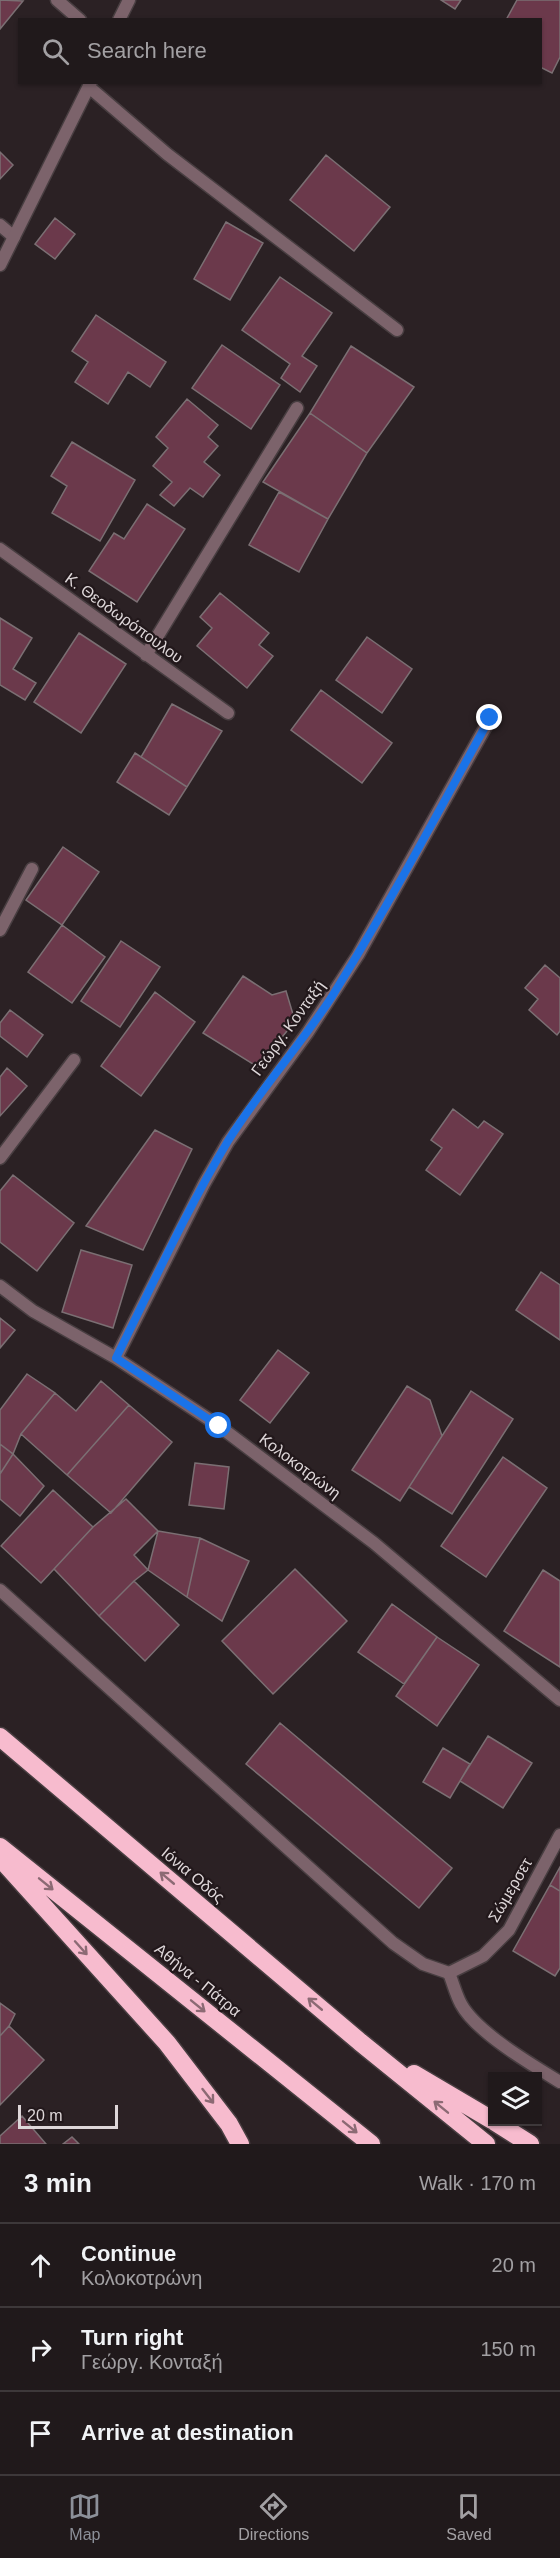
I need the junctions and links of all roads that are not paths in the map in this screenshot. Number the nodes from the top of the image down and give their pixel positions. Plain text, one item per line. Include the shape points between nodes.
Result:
1 (57, 0) edge
2 (129, 0) edge
3 (78, 18) edge
4 (119, 18) edge
5 (90, 85) edge
6 (0, 225) edge
7 (14, 237) junction
8 (0, 265) edge
9 (397, 330) dead end
10 (297, 408) dead end
11 (0, 549) edge
12 (147, 655) junction
13 (228, 713) dead end
14 (490, 718) dead end
15 (32, 869) dead end
16 (0, 930) edge
17 (74, 1060) dead end
18 (0, 1158) edge
19 (0, 1287) edge
20 (116, 1358) junction
21 (0, 1590) edge
22 (560, 1700) edge
23 (0, 1737) edge
24 (560, 1835) edge
25 (0, 1847) edge
26 (0, 1858) edge
27 (449, 1973) junction
28 (360, 2042) junction
29 (560, 2082) edge
30 (488, 2117) edge
31 (502, 2126) edge
32 (240, 2144) edge
33 (371, 2144) edge
34 (486, 2144) edge
35 (530, 2144) edge

1 - 3 street
2 - 4 street
5 - 7 street
5 - 9 street via 167,154
6 - 7 street
7 - 8 street
10 - 12 street
11 - 12 street, Κ. Θεοδωρόπουλου
12 - 13 street, Κ. Θεοδωρόπουλου
14 - 20 street, Γεώργ. Κονταξή via 358,955 228,1142
15 - 16 street
17 - 18 street
19 - 20 street, Κολοκοτρώνη via 33,1311
20 - 22 street, Κολοκοτρώνη via 219,1426 374,1543
21 - 27 street via 393,1943 423,1964
28 -> 23 highway, Ιόνια Οδός
24 - 27 street, Σώμερσετ via 509,1930 483,1956
25 -> 33 highway, Αθήνα - Πάτρα
26 -> 32 highway via 167,2043
27 - 29 street via 461,2005 481,2026 508,2049
28 - 30 highway
34 -> 28 highway
31 - 35 highway

